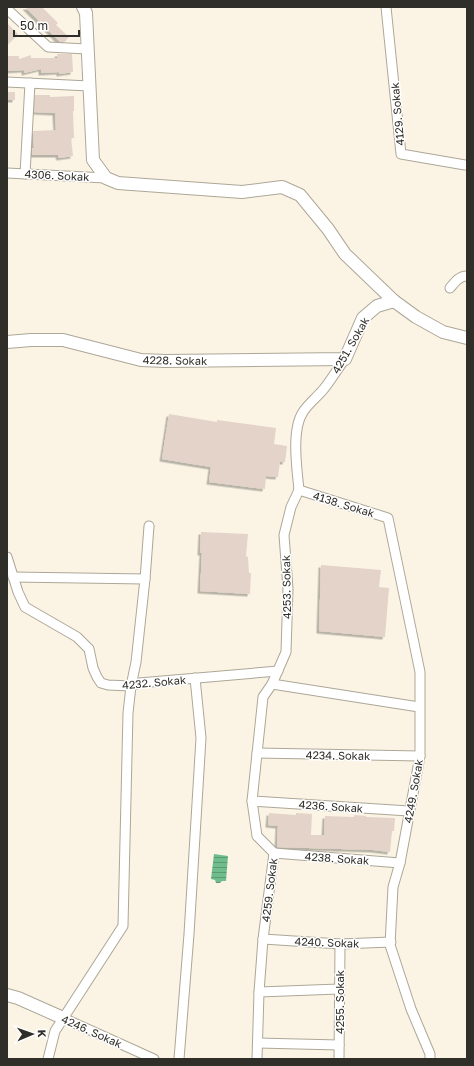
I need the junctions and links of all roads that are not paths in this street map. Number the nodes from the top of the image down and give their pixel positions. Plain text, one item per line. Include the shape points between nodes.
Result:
1 (83, 7) edge
2 (386, 7) edge
3 (7, 9) edge
4 (87, 49) junction
5 (7, 82) edge
6 (30, 83) junction
7 (89, 86) junction
8 (467, 165) edge
9 (7, 173) edge
10 (25, 174) junction
11 (106, 178) junction
12 (467, 276) edge
13 (450, 288) dead end
14 (394, 301) junction
15 (467, 338) edge
16 (7, 342) edge
17 (345, 359) junction
18 (299, 490) junction
19 (388, 518) joint
20 (149, 526) dead end
21 (7, 557) edge
22 (14, 577) junction
23 (145, 579) junction
24 (278, 671) junction
25 (195, 678) junction
26 (272, 684) junction
27 (131, 686) junction
28 (419, 707) junction
29 (257, 753) junction
30 (420, 756) junction
31 (252, 800) junction
32 (409, 811) junction
33 (274, 853) junction
34 (400, 862) junction
35 (263, 939) junction
36 (391, 942) junction
37 (340, 944) junction
38 (339, 989) junction
39 (259, 992) junction
40 (7, 995) edge
41 (63, 1018) junction
42 (258, 1043) junction
43 (339, 1045) junction
44 (48, 1059) edge
45 (154, 1059) edge
46 (179, 1059) edge
47 (258, 1059) edge
48 (339, 1059) edge
49 (430, 1059) edge

1 - 4 street via 86,13
2 - 8 street, 4129. Sokak via 400,154
3 - 4 street via 48,47
4 - 7 street
5 - 6 street
6 - 7 street
6 - 10 street
7 - 11 street via 92,160
9 - 10 street, 4306. Sokak
10 - 11 street, 4306. Sokak
11 - 14 street via 118,183 242,192 282,187 300,195 345,254
12 - 13 street via 456,280
14 - 15 street via 442,332
14 - 17 street, 4251. Sokak via 377,306 363,318
16 - 17 street, 4228. Sokak via 63,340 141,360
17 - 18 street, 4251. Sokak via 323,390 303,412 298,423 296,442
18 - 19 street, 4138. Sokak
18 - 24 street, 4253. Sokak via 291,507 284,535 288,589 286,652
19 - 28 street, 4249. Sokak via 420,672
20 - 23 street
21 - 22 street, 4232. Sokak
22 - 23 street
22 - 27 street, 4232. Sokak via 25,607 77,637 89,649 93,668 101,683
23 - 27 street
24 - 25 street, 4232. Sokak
24 - 26 street, 4253. Sokak
25 - 27 street, 4232. Sokak
25 - 46 street via 202,738
26 - 28 street
26 - 29 street, 4259. Sokak via 262,697
27 - 41 street via 128,713 123,926
28 - 30 street, 4249. Sokak
29 - 30 street, 4234. Sokak
29 - 31 street, 4259. Sokak
30 - 32 street, 4249. Sokak
31 - 32 street, 4236. Sokak
31 - 33 street, 4259. Sokak via 257,836
32 - 34 street, 4249. Sokak
33 - 34 street, 4238. Sokak
33 - 35 street, 4259. Sokak
34 - 36 street, 4249. Sokak via 393,887
35 - 37 street, 4240. Sokak
35 - 39 street, 4259. Sokak
36 - 37 street, 4240. Sokak
36 - 49 street, 4249. Sokak via 411,1009
37 - 38 street, 4255. Sokak
38 - 39 street
38 - 43 street, 4255. Sokak
39 - 42 street, 4259. Sokak
40 - 41 street, 4246. Sokak
41 - 44 street via 55,1031
41 - 45 street, 4246. Sokak
42 - 43 street
42 - 47 street, 4259. Sokak
43 - 48 street, 4255. Sokak

